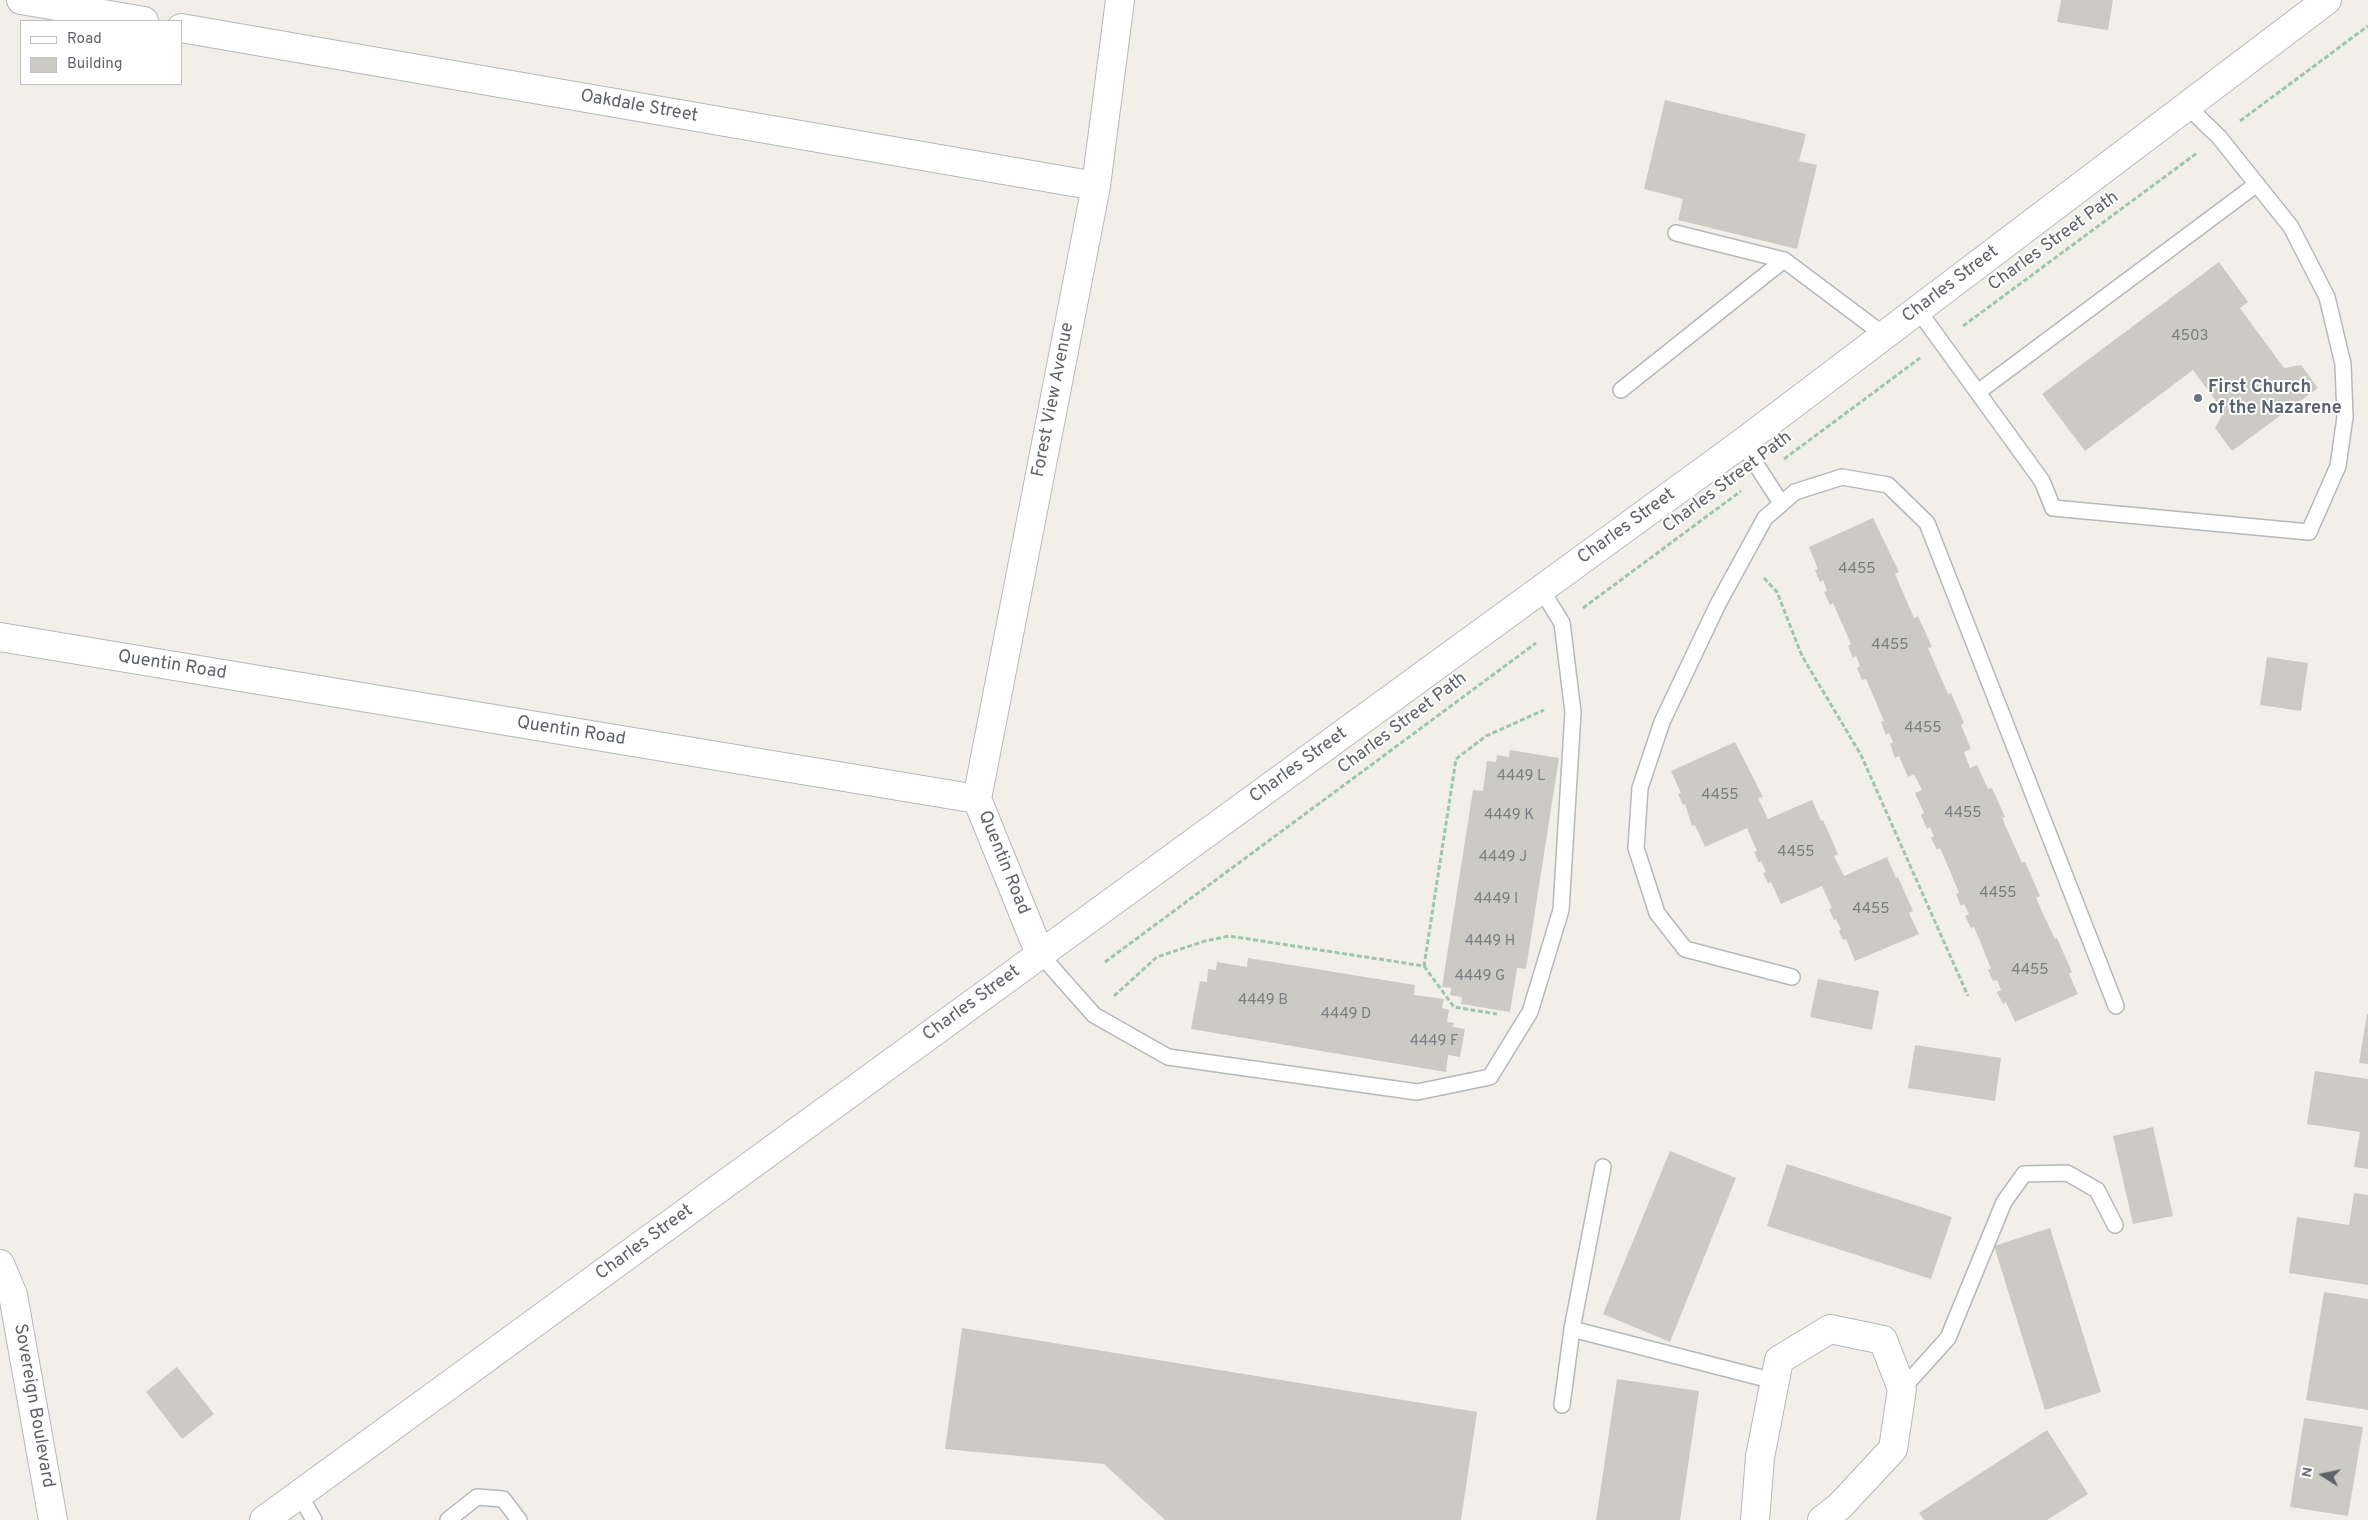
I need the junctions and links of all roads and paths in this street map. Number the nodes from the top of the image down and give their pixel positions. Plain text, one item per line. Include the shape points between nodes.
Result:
1 (21, 0) edge
2 (1120, 0) edge
3 (2327, 0) edge
4 (138, 20) edge
5 (2368, 26) edge
6 (182, 28) edge
7 (2188, 107) junction
8 (2219, 137) junction
9 (2257, 184) junction
10 (1096, 186) junction
11 (1676, 232) dead end
12 (1784, 260) junction
13 (1918, 310) junction
14 (1884, 335) junction
15 (1943, 341) junction
16 (1621, 390) dead end
17 (1978, 392) junction
18 (1742, 443) junction
19 (1763, 474) junction
20 (1781, 503) junction
21 (1742, 560) junction
22 (1541, 589) junction
23 (1562, 623) junction
24 (0, 637) edge
25 (1572, 698) junction
26 (977, 799) junction
27 (1040, 954) junction
28 (1104, 962) dead end
29 (1424, 966) junction
30 (1792, 977) dead end
31 (1968, 996) dead end
32 (2116, 1006) dead end
33 (1094, 1015) junction
34 (1526, 1019) junction
35 (1603, 1167) dead end
36 (2115, 1225) dead end
37 (0, 1264) edge
38 (7, 1294) edge
39 (1572, 1329) junction
40 (1774, 1381) junction
41 (1902, 1389) junction
42 (1562, 1405) dead end
43 (299, 1494) junction
44 (53, 1520) edge
45 (264, 1520) edge
46 (314, 1520) edge
47 (448, 1520) edge
48 (519, 1520) edge
49 (1755, 1520) edge
50 (1822, 1520) edge

1 - 4 street
2 - 10 street, Forest View Avenue
3 - 7 street, Charles Street
5 - 8 path, Charles Street Path
6 - 10 street, Oakdale Street
7 - 8 lane
7 - 13 street, Charles Street
8 - 9 lane
8 - 15 path, Charles Street Path
9 - 17 lane
9 - 17 lane via 2291,227 2320,282 2327,297 2344,364 2345,417 2338,466 2309,532 2052,508 2042,481
10 - 26 street, Forest View Avenue
11 - 12 lane
12 - 14 lane
12 - 16 lane
13 - 14 street, Charles Street
13 - 15 lane
14 - 18 street, Charles Street
15 - 17 lane
15 - 19 path, Charles Street Path
18 - 19 lane
18 - 22 street, Charles Street
19 - 20 lane
19 - 23 path, Charles Street Path
20 - 21 lane via 1765,518
20 - 32 lane via 1795,492 1842,477 1888,485 1928,523
21 - 30 lane via 1662,722 1640,788 1636,848 1657,913 1685,949
21 - 31 path via 1777,592 1802,656 1861,755
22 - 23 lane
22 - 27 street, Charles Street
23 - 25 lane
23 - 28 path, Charles Street Path
24 - 26 street, Quentin Road
25 - 29 path via 1486,736 1456,759
25 - 34 lane via 1574,712 1561,910
26 - 27 street, Quentin Road
27 - 33 lane
27 - 43 street, Charles Street
29 - 33 path via 1229,936 1205,940 1157,957
29 - 34 path via 1454,1007
33 - 34 lane via 1168,1057 1416,1092 1490,1076
35 - 39 lane
36 - 41 lane via 2098,1190 2067,1173 2024,1174 2004,1202 1948,1338
37 - 38 street, Sovereign Boulevard
38 - 44 street, Sovereign Boulevard
39 - 40 lane
39 - 42 lane
40 - 41 street via 1778,1360 1830,1329 1883,1340
40 - 49 street via 1760,1456
41 - 50 street via 1893,1449 1840,1506
43 - 45 street, Charles Street
43 - 46 lane
47 - 48 lane via 477,1496 503,1499

